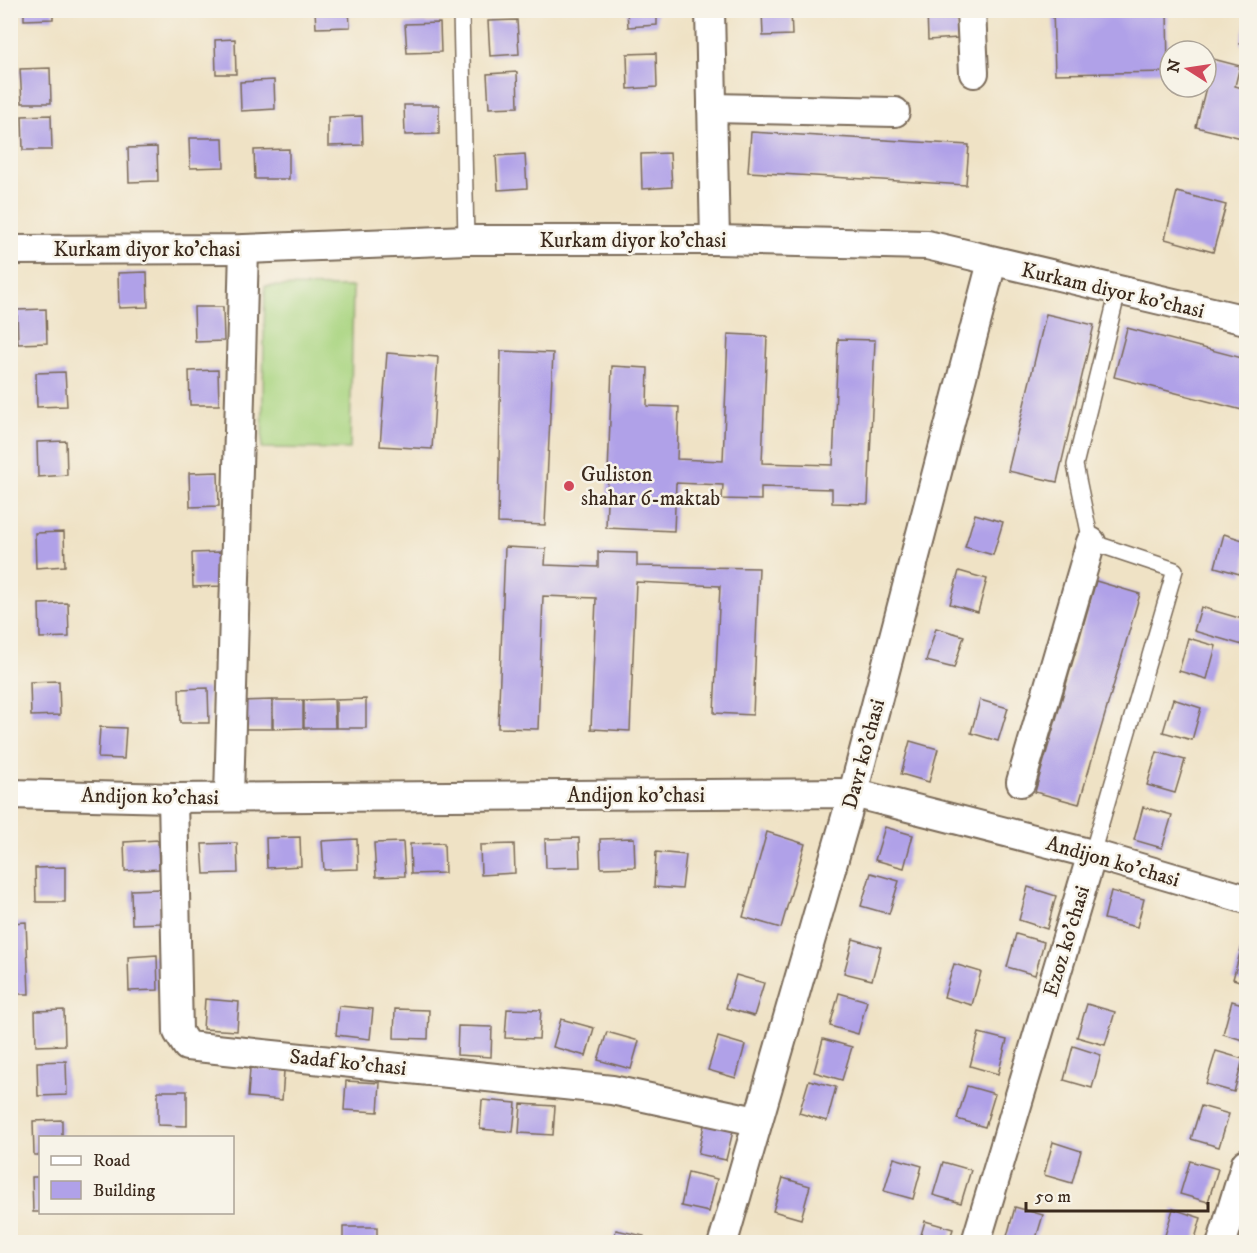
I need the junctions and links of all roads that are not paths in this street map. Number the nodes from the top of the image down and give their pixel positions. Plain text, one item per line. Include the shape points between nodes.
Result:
1 (461, 10) edge
2 (710, 10) edge
3 (971, 10) edge
4 (974, 73) dead end
5 (712, 108) junction
6 (895, 112) dead end
7 (466, 240) junction
8 (715, 240) junction
9 (244, 249) junction
10 (10, 250) edge
11 (992, 262) junction
12 (1118, 291) junction
13 (1246, 320) edge
14 (1091, 542) junction
15 (1021, 782) dead end
16 (853, 793) junction
17 (10, 794) edge
18 (229, 797) junction
19 (174, 798) junction
20 (1092, 854) junction
21 (1246, 899) edge
22 (756, 1121) junction
23 (1246, 1163) edge
24 (723, 1242) edge
25 (976, 1242) edge
26 (1222, 1242) edge

1 - 7 lane
2 - 5 street
3 - 4 street
5 - 6 street
5 - 8 street
7 - 8 street, Kurkam diyor ko'chasi
7 - 9 street, Kurkam diyor ko'chasi
8 - 11 street, Kurkam diyor ko'chasi via 927,245
9 - 10 street, Kurkam diyor ko'chasi
9 - 18 street
11 - 12 street, Kurkam diyor ko'chasi
11 - 16 street, Davr ko'chasi
12 - 13 street, Kurkam diyor ko'chasi
12 - 14 lane via 1075,465
14 - 15 street
14 - 20 lane, Ezoz ko'chasi via 1175,570
16 - 18 street, Andijon ko'chasi
16 - 20 street, Andijon ko'chasi
16 - 22 street, Davr ko'chasi
17 - 19 street, Andijon ko'chasi
18 - 19 street, Andijon ko'chasi
19 - 22 street, Sadaf ko'chasi via 178,1032 187,1046 612,1090
20 - 21 street, Andijon ko'chasi
20 - 25 street, Ezoz ko'chasi
22 - 24 street, Davr ko'chasi
23 - 26 street

